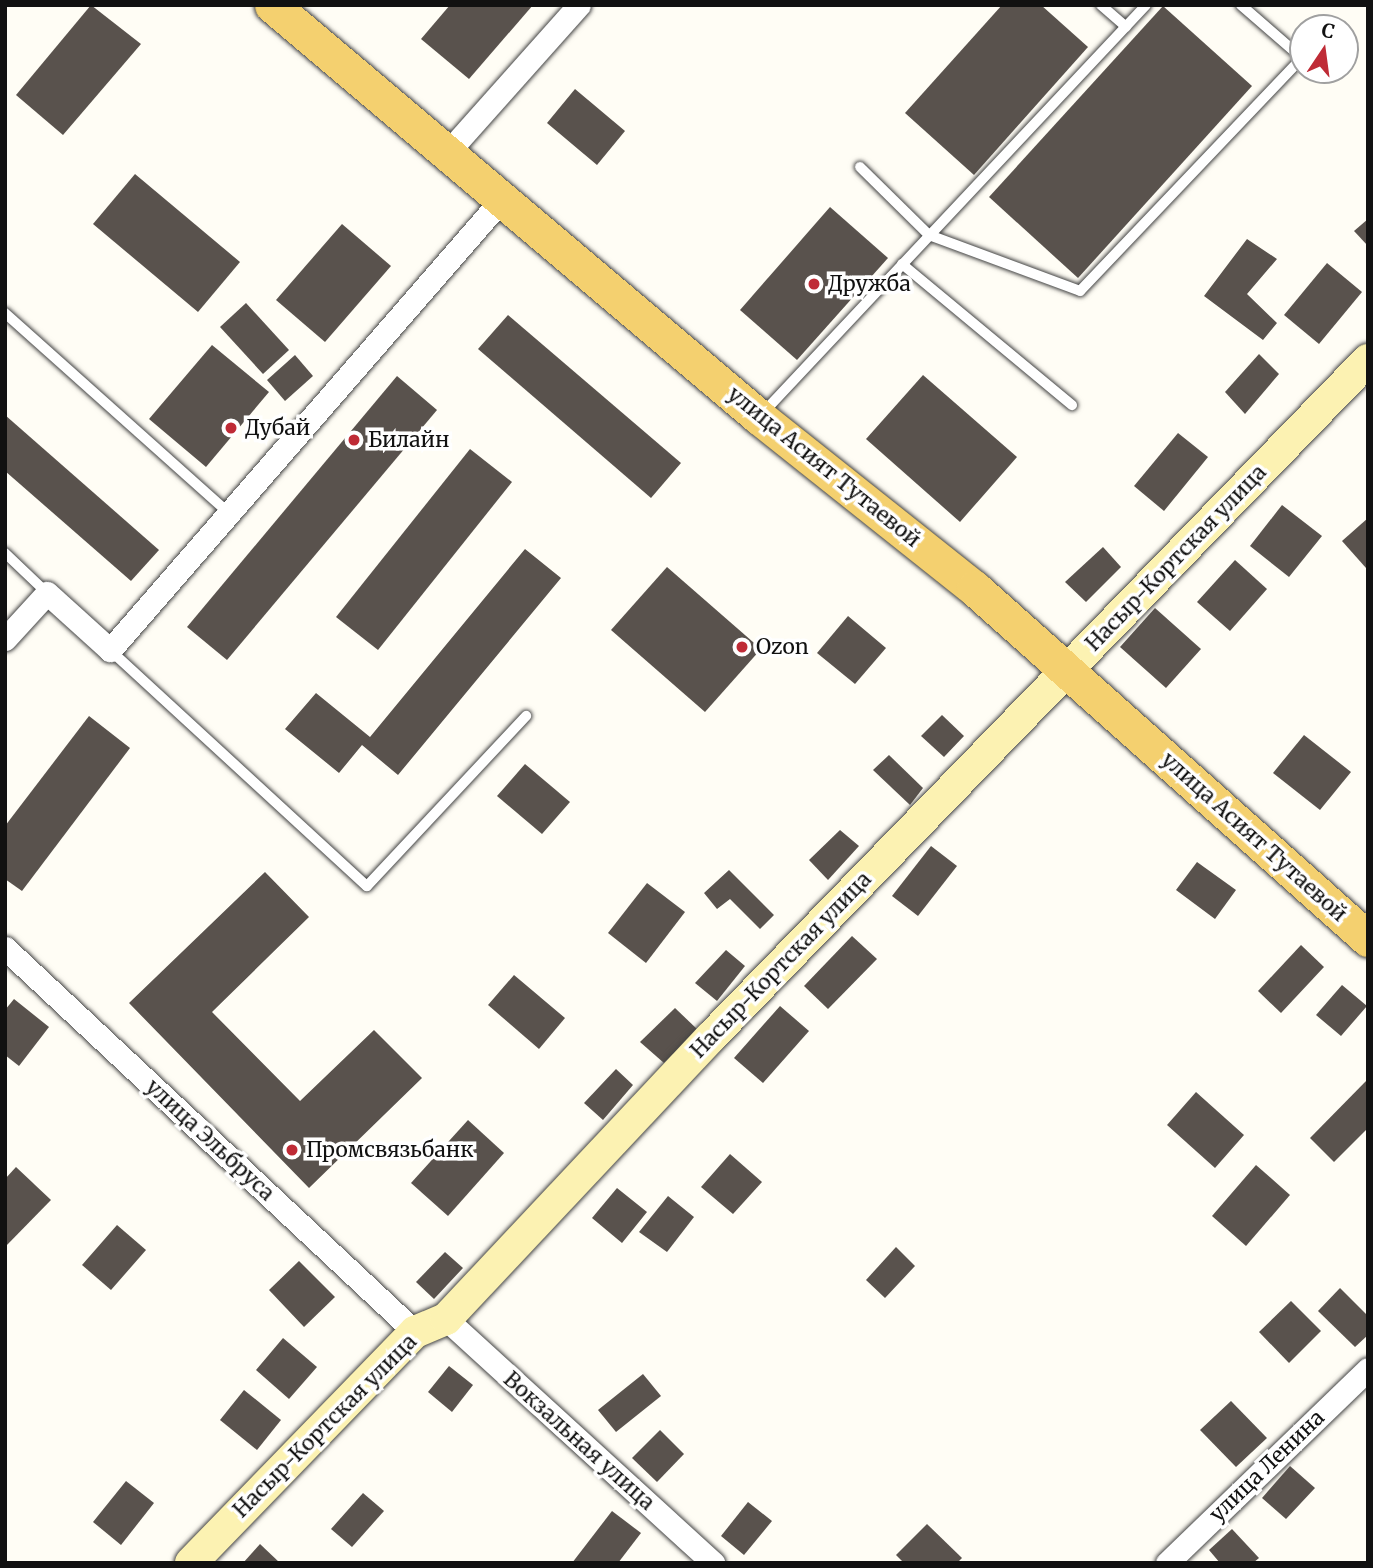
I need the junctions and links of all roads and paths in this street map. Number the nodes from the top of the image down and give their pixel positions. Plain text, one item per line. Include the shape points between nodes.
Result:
1 (272, 5) edge
2 (579, 5) edge
3 (1101, 5) edge
4 (1146, 5) edge
5 (1241, 5) edge
6 (1126, 27) junction
7 (447, 153) junction
8 (860, 167) dead end
9 (502, 199) junction
10 (929, 235) junction
11 (902, 264) junction
12 (5, 313) edge
13 (1368, 360) edge
14 (1072, 405) dead end
15 (759, 417) junction
16 (229, 513) junction
17 (5, 553) edge
18 (47, 593) junction
19 (5, 639) edge
20 (110, 650) junction
21 (1069, 669) junction
22 (526, 716) dead end
23 (1368, 939) edge
24 (7, 953) edge
25 (446, 1319) junction
26 (415, 1332) junction
27 (1368, 1369) edge
28 (191, 1563) edge
29 (713, 1563) edge
30 (1167, 1563) edge

1 - 7 main road, улица Асият Тутаевой
2 - 7 street
3 - 6 lane
4 - 6 lane
5 - 10 lane via 1301,58 1080,291
6 - 10 lane
7 - 9 main road, улица Асият Тутаевой
8 - 10 lane
9 - 15 main road, улица Асият Тутаевой
9 - 16 street
10 - 11 lane
11 - 14 lane
11 - 15 lane
12 - 16 lane
13 - 21 street, Насыр-Кортская улица
15 - 21 main road, улица Асият Тутаевой
16 - 20 street
17 - 18 lane
18 - 19 street
18 - 20 street
20 - 22 lane via 367,886
21 - 23 main road, улица Асият Тутаевой
21 - 25 street, Насыр-Кортская улица via 710,1038
24 - 26 street, улица Эльбруса
25 - 26 street, Насыр-Кортская улица
25 - 29 street, Вокзальная улица
26 - 28 street, Насыр-Кортская улица
27 - 30 street, улица Ленина

